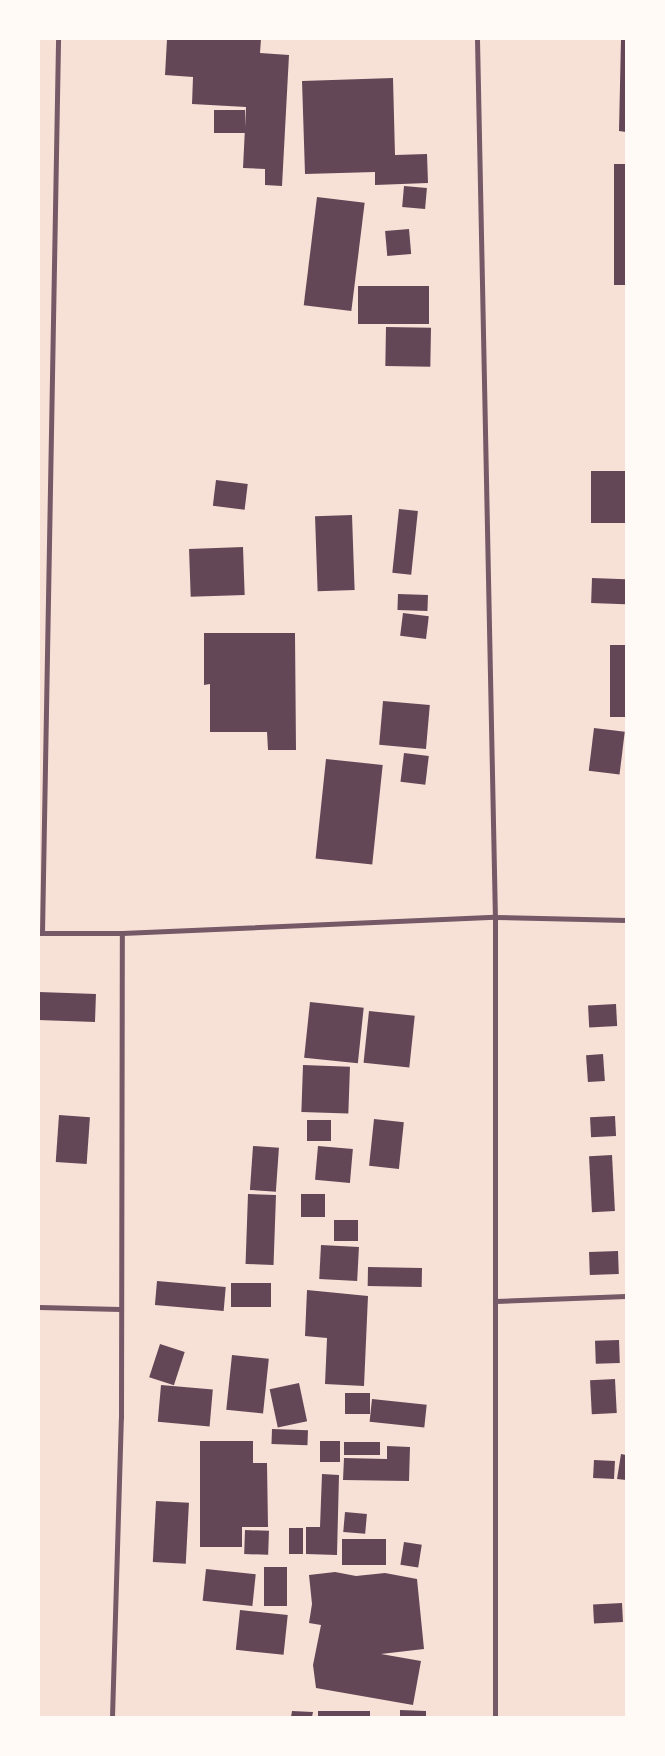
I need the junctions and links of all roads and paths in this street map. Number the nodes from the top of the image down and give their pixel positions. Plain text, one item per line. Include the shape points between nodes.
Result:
1 (58, 39) edge
2 (477, 39) edge
3 (495, 917) junction
4 (626, 920) edge
5 (40, 933) edge
6 (122, 933) junction
7 (626, 1296) edge
8 (496, 1301) junction
9 (39, 1307) edge
10 (120, 1309) junction
11 (112, 1717) edge
12 (494, 1717) edge

1 - 5 street
2 - 3 street
3 - 4 street
3 - 6 street
3 - 8 street
5 - 6 street
6 - 10 street
7 - 8 street
8 - 12 street
9 - 10 street
10 - 11 street via 121,1418

